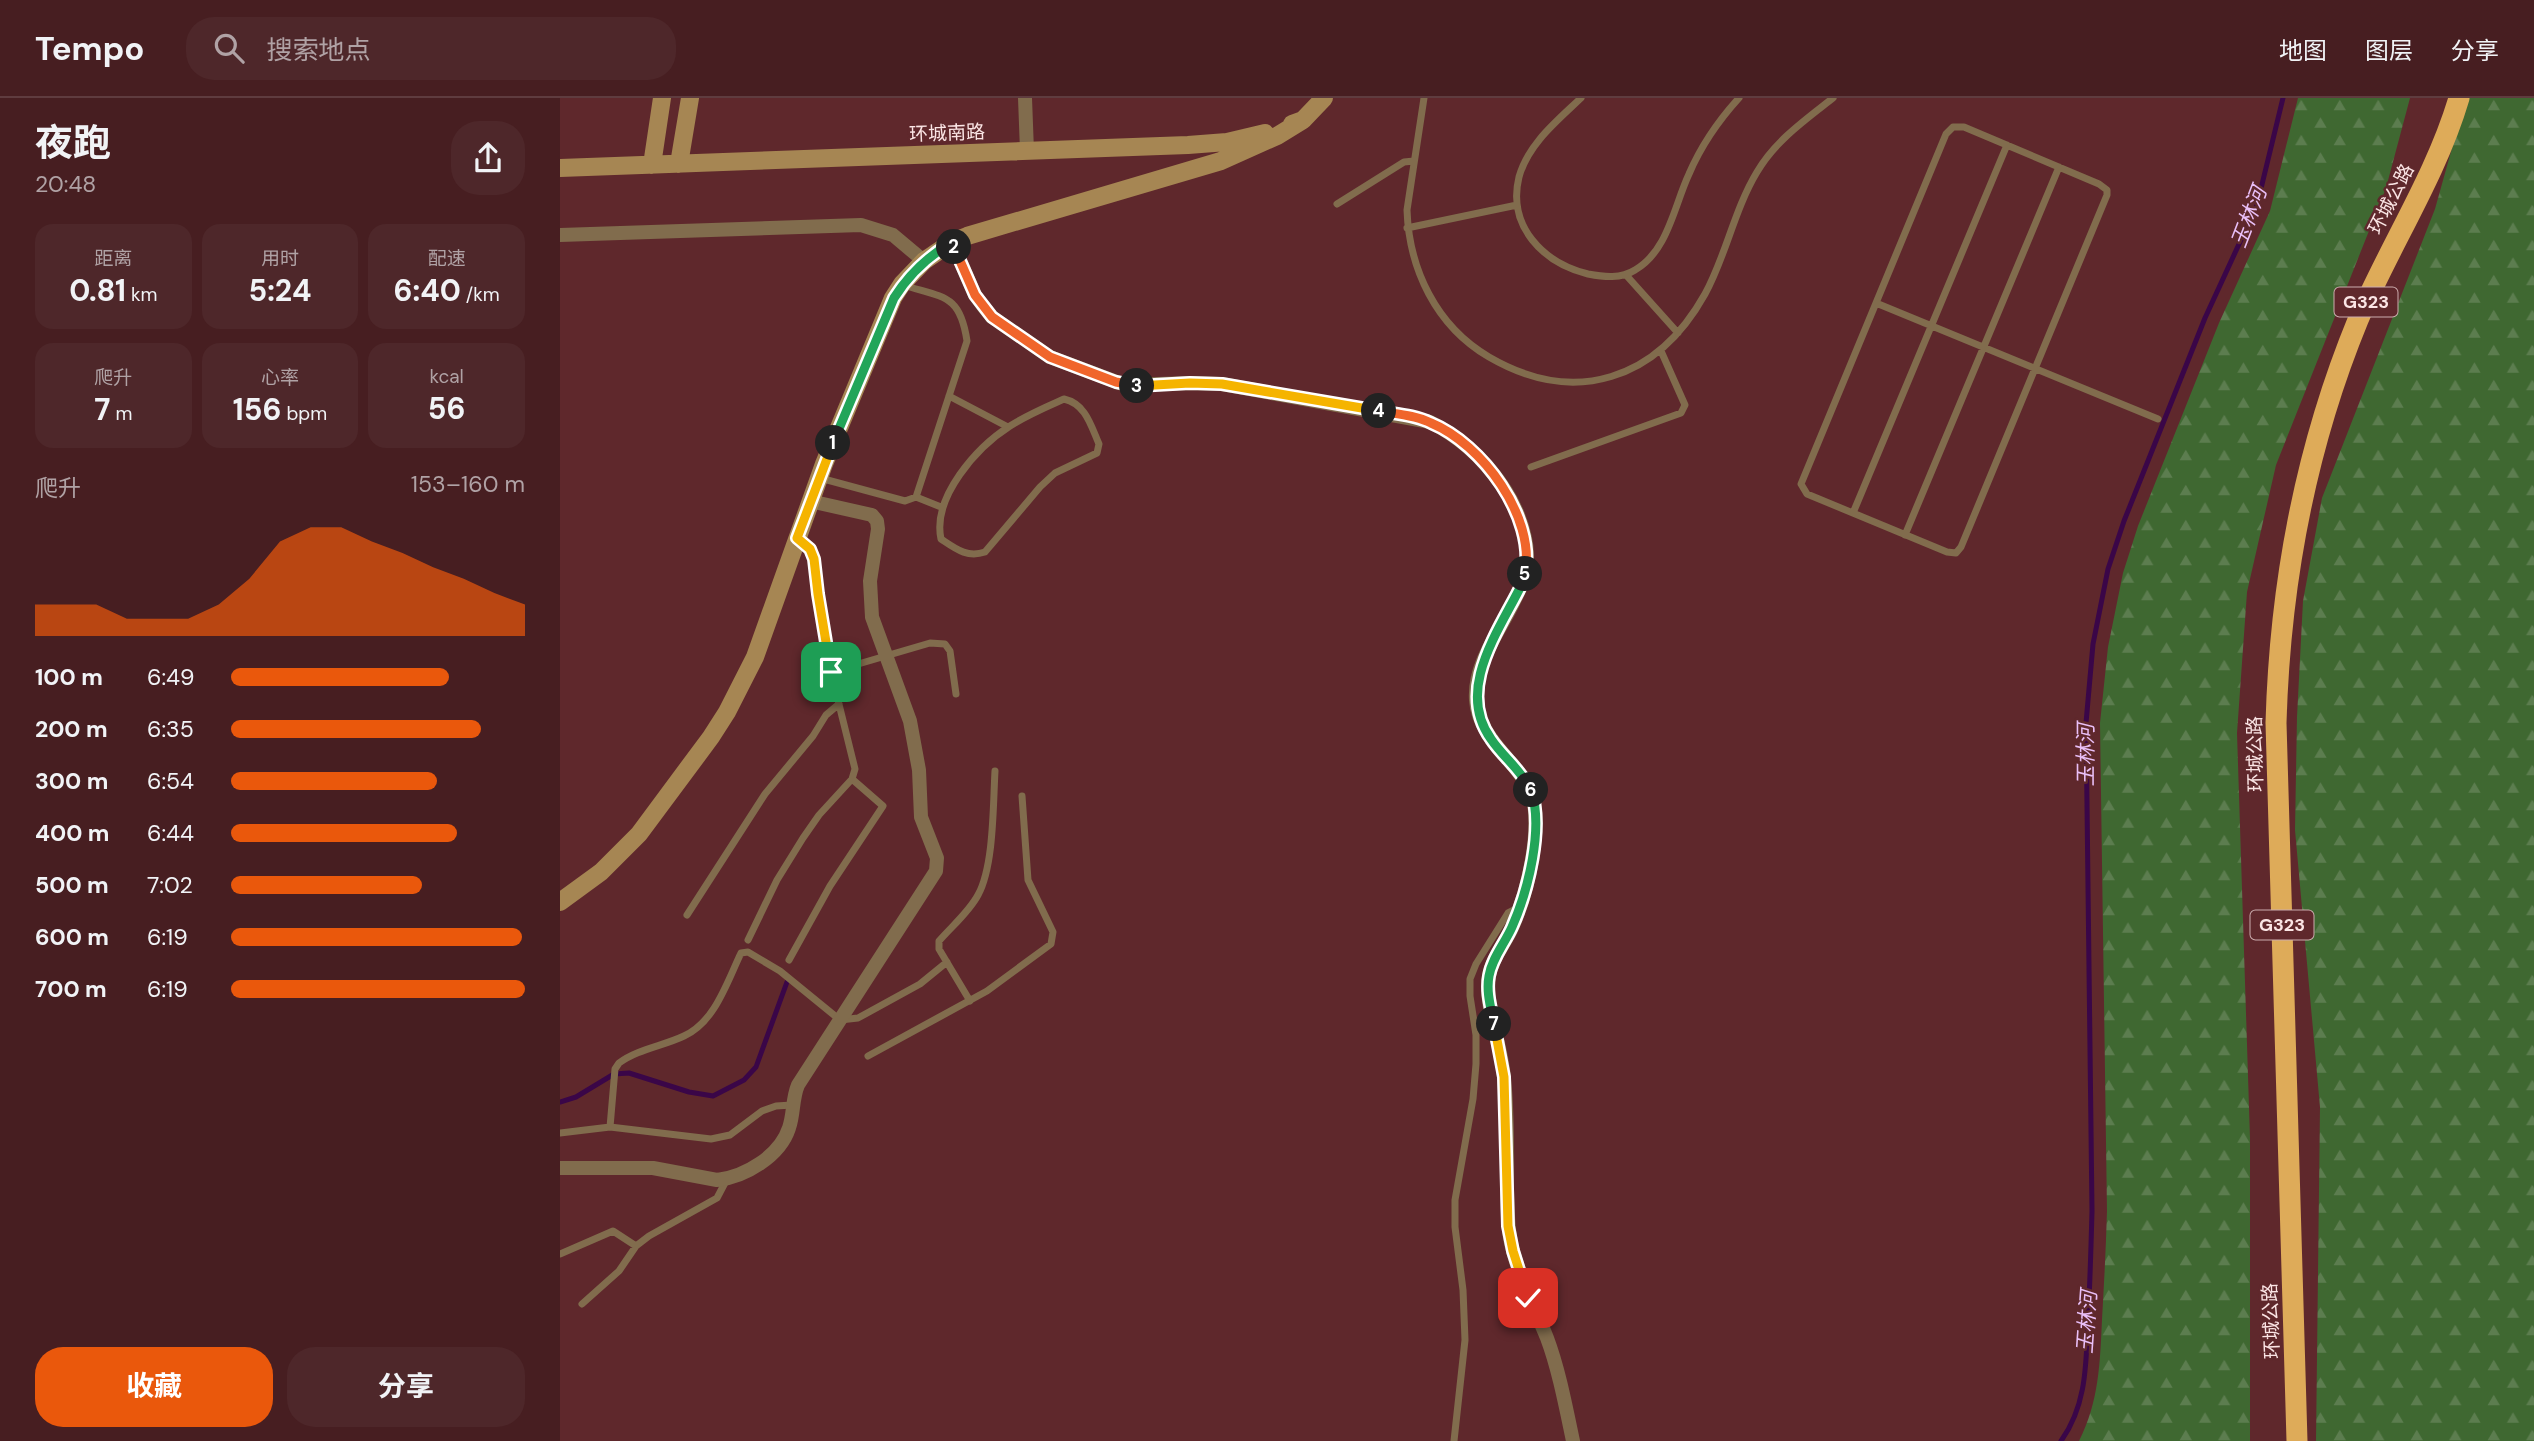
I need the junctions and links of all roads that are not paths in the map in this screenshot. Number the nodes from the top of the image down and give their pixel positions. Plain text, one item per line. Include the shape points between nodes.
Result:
1 (662, 98) edge
2 (690, 98) edge
3 (1025, 98) edge
4 (1324, 98) edge
5 (1424, 98) edge
6 (1581, 98) edge
7 (1739, 98) edge
8 (1833, 98) edge
9 (2459, 98) edge
10 (1303, 120) junction
11 (1188, 145) junction
12 (2007, 145) junction
13 (1027, 151) junction
14 (1414, 161) junction
15 (679, 164) junction
16 (652, 165) junction
17 (2059, 167) junction
18 (560, 169) edge
19 (1191, 170) junction
20 (1337, 204) dead end
21 (1517, 205) junction
22 (1407, 228) junction
23 (560, 235) edge
24 (952, 242) junction
25 (924, 261) junction
26 (1626, 275) junction
27 (902, 284) junction
28 (1876, 303) junction
29 (1931, 326) junction
30 (1678, 333) junction
31 (1984, 347) junction
32 (1661, 351) junction
33 (2036, 369) junction
34 (949, 396) junction
35 (2158, 419) dead end
36 (1008, 427) junction
37 (1531, 467) dead end
38 (819, 477) junction
39 (916, 497) junction
40 (810, 501) junction
41 (942, 506) junction
42 (1853, 513) junction
43 (1905, 535) junction
44 (797, 538) junction
45 (886, 656) junction
46 (831, 672) junction
47 (956, 694) dead end
48 (839, 704) junction
49 (995, 771) dead end
50 (852, 779) junction
51 (1022, 796) dead end
52 (560, 902) edge
53 (1520, 906) junction
54 (687, 915) dead end
55 (748, 940) dead end
56 (789, 960) dead end
57 (947, 962) junction
58 (970, 1001) junction
59 (840, 1020) junction
60 (868, 1056) dead end
61 (792, 1105) junction
62 (610, 1127) junction
63 (560, 1133) edge
64 (560, 1168) edge
65 (727, 1179) junction
66 (636, 1245) junction
67 (560, 1254) edge
68 (582, 1304) dead end
69 (1454, 1441) edge
70 (1573, 1441) edge
71 (2297, 1441) edge

1 - 16 main road
2 - 15 main road
3 - 13 street
4 - 10 main road, 环城南路
5 - 14 lane
6 - 21 lane via 1529,154 1519,178
7 - 26 lane via 1702,148 1658,246
8 - 30 lane via 1788,134 1757,172 1709,285
9 - 71 highway, 环城公路 / G323 via 2419,195 2372,288 2324,414 2303,495 2281,631 2276,723
10 - 11 main road, 环城南路 via 1246,138
10 - 19 main road via 1250,149
11 - 13 main road, 环城南路
11 - 19 main road via 1199,156
12 - 17 lane
12 - 28 lane via 1964,127 1949,130
12 - 29 lane
13 - 15 main road, 环城南路
14 - 20 lane via 1404,162
14 - 22 lane
15 - 16 main road, 环城南路
16 - 18 main road, 环城南路
17 - 31 lane
17 - 33 lane via 2104,186 2108,195
19 - 24 main road
21 - 22 lane
21 - 26 lane via 1525,231 1550,258 1592,275
22 - 32 lane via 1421,280 1440,313 1469,343 1503,365 1540,378 1575,382 1626,372
23 - 25 street via 861,225 894,234
24 - 25 main road
24 - 53 street via 982,306 992,317 1063,362 1125,385 1222,384 1412,417 1446,430 1485,465 1516,511 1527,546 1522,584 1476,688 1485,731 1524,779 1533,799 1535,828
25 - 27 main road
26 - 30 lane
27 - 34 lane via 947,299 956,305 964,324 967,341
27 - 38 main road
28 - 29 lane
28 - 42 lane via 1801,484 1807,494
29 - 31 lane
29 - 42 lane
30 - 32 lane
31 - 33 lane
31 - 43 lane
32 - 37 lane via 1685,405 1681,413
33 - 35 lane
33 - 43 lane via 1959,551 1952,553
34 - 36 lane
34 - 39 lane
36 - 41 lane via 959,475
36 - 41 lane via 1064,399 1074,401 1099,444 1097,453 1055,473 985,552 963,553 941,539
38 - 39 lane via 905,501
38 - 40 main road
39 - 41 lane
40 - 44 main road
40 - 45 street via 872,515 877,521 870,601
42 - 43 lane
44 - 46 lane via 814,559
44 - 52 main road via 755,657 711,737 621,854
45 - 46 lane
45 - 47 lane via 930,643 945,644
45 - 59 street via 910,721 921,817 938,864
46 - 48 lane
48 - 50 lane via 854,760
48 - 54 lane via 765,794
49 - 57 lane via 983,882 973,903 939,941
50 - 55 lane via 803,838
50 - 56 lane via 883,806 830,886
51 - 58 lane via 1028,880 1053,938 1051,944
53 - 69 lane via 1508,913 1470,979 1476,1064 1455,1200 1465,1340
53 - 70 street via 1488,978 1504,1077 1508,1226 1523,1283 1549,1345
57 - 58 lane
57 - 59 lane via 920,984 858,1018
58 - 60 lane
59 - 61 street via 798,1085
59 - 62 lane via 780,971 748,952 741,953 700,1027 618,1063
61 - 62 lane via 776,1105 730,1135 711,1139
61 - 65 street via 790,1127 777,1150
62 - 63 lane
64 - 65 street via 653,1168
65 - 66 lane via 717,1198
66 - 67 lane via 612,1231
66 - 68 lane via 618,1271

